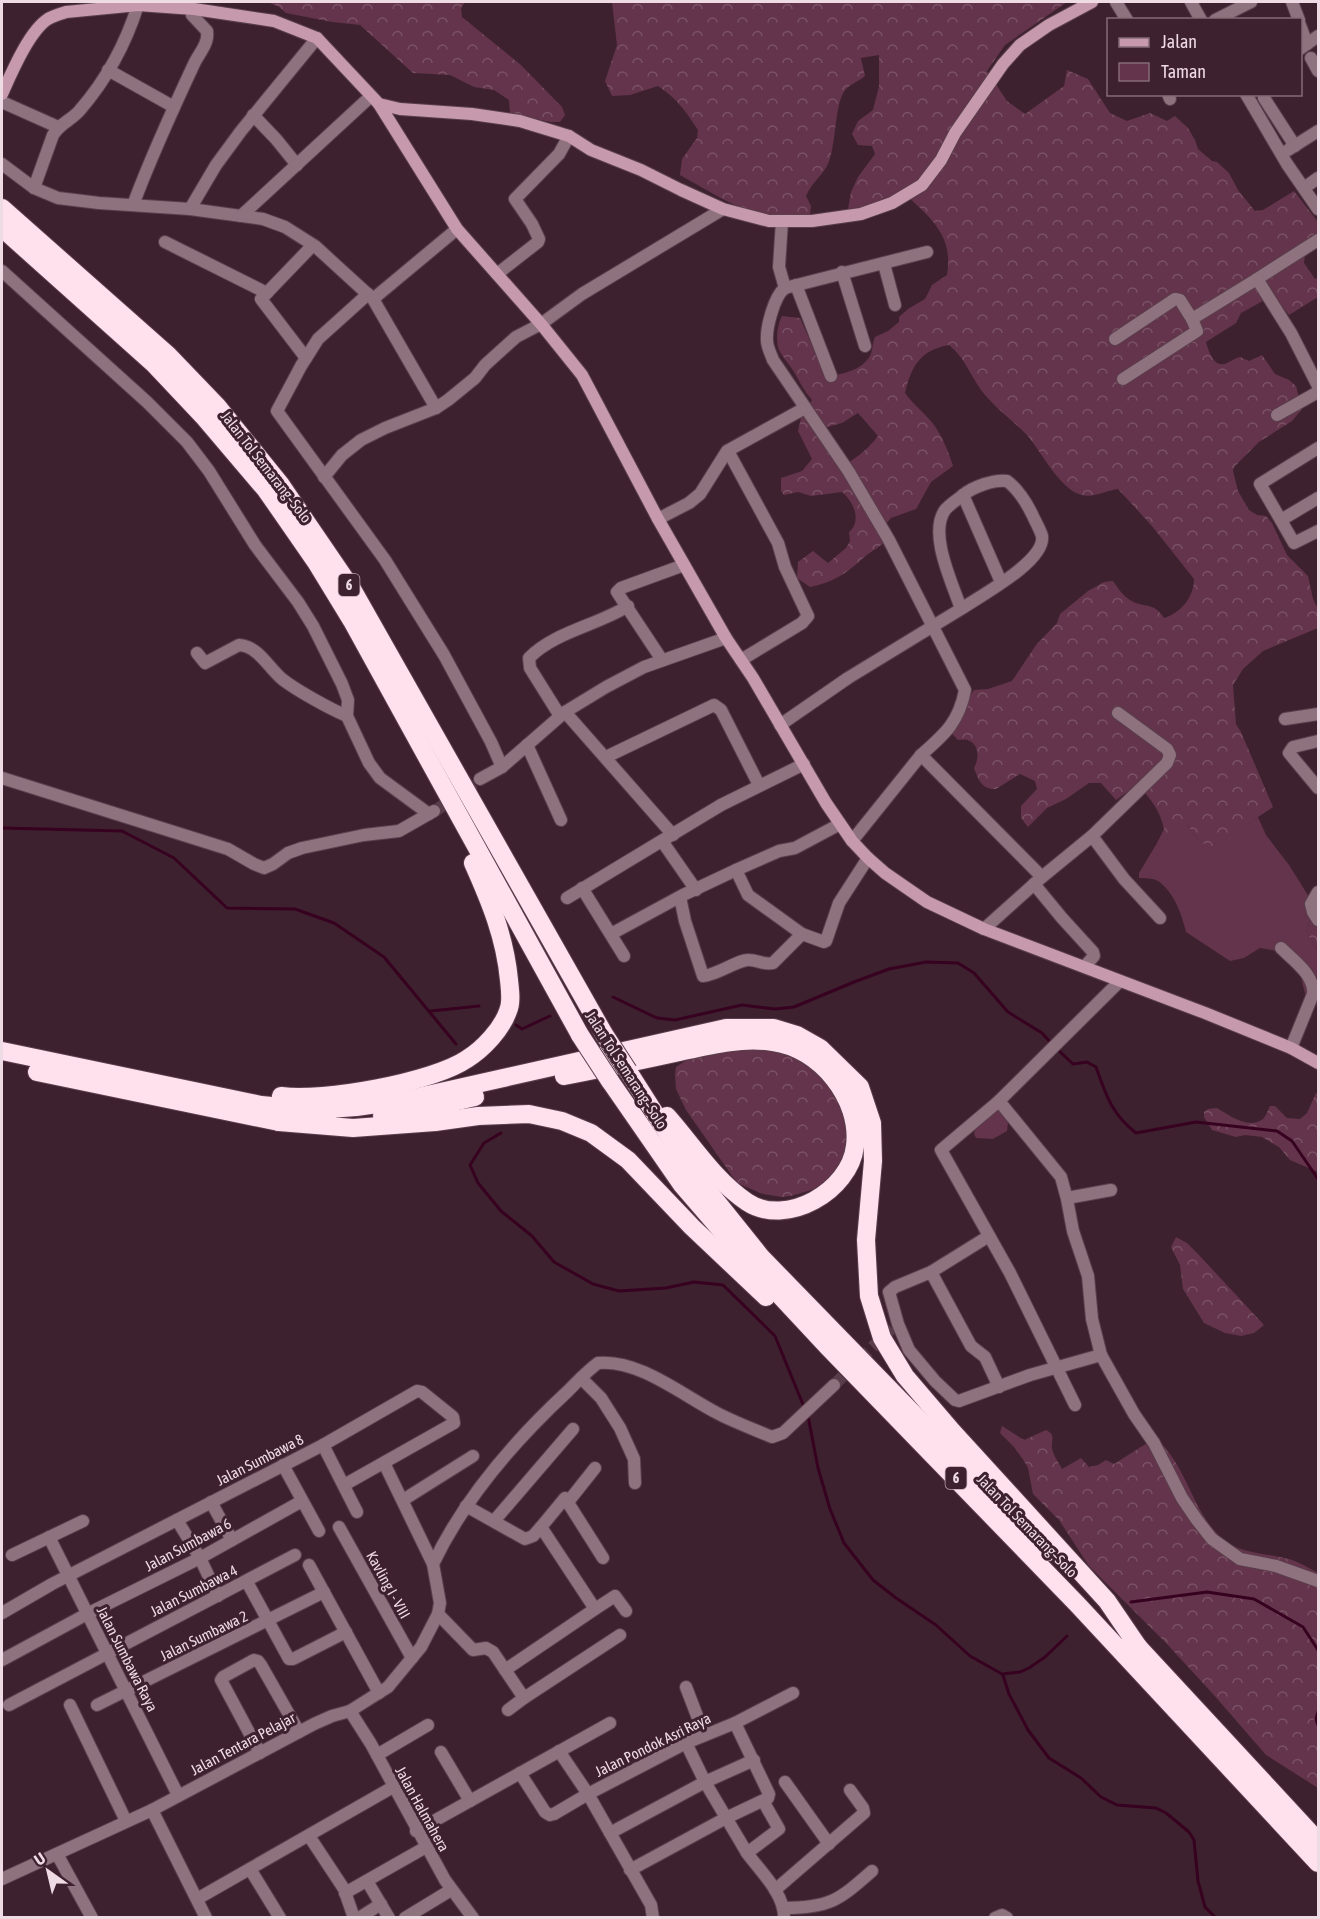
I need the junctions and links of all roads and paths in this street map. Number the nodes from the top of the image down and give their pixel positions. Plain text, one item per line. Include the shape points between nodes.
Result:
1 (1092, 2) edge
2 (1116, 2) edge
3 (1191, 2) edge
4 (1251, 2) edge
5 (1292, 2) edge
6 (138, 5) junction
7 (191, 9) junction
8 (1125, 18) edge
9 (1200, 18) edge
10 (1219, 18) edge
11 (1298, 18) edge
12 (1302, 33) edge
13 (1318, 36) edge
14 (318, 38) junction
15 (1306, 50) edge
16 (108, 70) junction
17 (1318, 71) edge
18 (2, 94) edge
19 (1253, 96) edge
20 (375, 100) junction
21 (174, 107) junction
22 (400, 109) junction
23 (253, 115) junction
24 (389, 120) junction
25 (58, 127) junction
26 (1318, 131) edge
27 (569, 136) junction
28 (1295, 146) junction
29 (1282, 154) junction
30 (2, 164) edge
31 (297, 165) junction
32 (1318, 178) edge
33 (34, 188) junction
34 (1304, 188) junction
35 (133, 205) junction
36 (2, 208) edge
37 (1318, 208) edge
38 (190, 209) junction
39 (723, 209) junction
40 (241, 216) junction
41 (782, 221) junction
42 (2, 228) edge
43 (457, 229) junction
44 (1318, 240) edge
45 (165, 243) dead end
46 (313, 245) junction
47 (927, 252) dead end
48 (884, 264) junction
49 (2, 271) edge
50 (842, 272) junction
51 (497, 274) junction
52 (1257, 279) junction
53 (791, 286) junction
54 (267, 292) junction
55 (370, 297) junction
56 (895, 304) dead end
57 (1192, 319) junction
58 (541, 324) junction
59 (1115, 339) dead end
60 (865, 346) dead end
61 (306, 358) junction
62 (831, 376) dead end
63 (1124, 379) dead end
64 (1318, 386) edge
65 (1318, 392) edge
66 (436, 408) junction
67 (805, 408) junction
68 (1277, 415) dead end
69 (1318, 448) edge
70 (728, 451) junction
71 (324, 477) junction
72 (963, 495) junction
73 (1318, 498) edge
74 (658, 519) junction
75 (1281, 520) junction
76 (1318, 531) edge
77 (684, 564) junction
78 (1001, 582) junction
79 (628, 606) junction
80 (961, 609) junction
81 (932, 627) junction
82 (726, 638) junction
83 (197, 653) dead end
84 (662, 660) junction
85 (741, 660) junction
86 (1118, 713) dead end
87 (562, 714) junction
88 (1318, 714) edge
89 (347, 716) junction
90 (1285, 719) dead end
91 (780, 725) junction
92 (1318, 741) edge
93 (526, 745) junction
94 (921, 755) junction
95 (427, 757) junction
96 (606, 757) junction
97 (804, 764) junction
98 (502, 767) junction
99 (2, 778) edge
100 (480, 779) tunnel mouth
101 (759, 785) junction
102 (1318, 788) edge
103 (561, 820) dead end
104 (840, 824) junction
105 (673, 834) junction
106 (1092, 836) junction
107 (662, 841) junction
108 (852, 841) junction
109 (868, 858) junction
110 (736, 870) junction
111 (1038, 880) junction
112 (582, 888) junction
113 (696, 890) junction
114 (1318, 892) edge
115 (680, 897) junction
116 (567, 898) dead end
117 (1160, 918) dead end
118 (1318, 920) edge
119 (984, 929) junction
120 (611, 934) junction
121 (802, 934) junction
122 (1281, 948) dead end
123 (624, 956) dead end
124 (1084, 966) junction
125 (1120, 981) junction
126 (1316, 993) edge
127 (1291, 1048) junction
128 (2, 1051) edge
129 (1318, 1063) edge
130 (2, 1064) edge
131 (629, 1073) junction
132 (160, 1084) junction
133 (999, 1101) junction
134 (279, 1122) junction
135 (1111, 1190) dead end
136 (1067, 1198) junction
137 (989, 1236) junction
138 (931, 1272) junction
139 (828, 1347) junction
140 (1101, 1356) junction
141 (1058, 1368) junction
142 (581, 1378) junction
143 (834, 1385) tunnel mouth
144 (999, 1386) junction
145 (1075, 1405) dead end
146 (573, 1429) dead end
147 (323, 1445) junction
148 (473, 1456) dead end
149 (384, 1463) junction
150 (283, 1465) junction
151 (595, 1468) dead end
152 (635, 1483) dead end
153 (344, 1485) junction
154 (403, 1500) junction
155 (302, 1501) junction
156 (211, 1502) junction
157 (568, 1502) junction
158 (466, 1506) junction
159 (357, 1512) dead end
160 (177, 1520) junction
161 (83, 1521) dead end
162 (494, 1521) junction
163 (339, 1527) dead end
164 (541, 1527) junction
165 (319, 1531) dead end
166 (49, 1537) junction
167 (232, 1540) junction
168 (12, 1555) dead end
169 (294, 1555) dead end
170 (200, 1558) junction
171 (603, 1558) dead end
172 (433, 1564) junction
173 (309, 1565) dead end
174 (68, 1576) junction
175 (1318, 1581) edge
176 (247, 1582) junction
177 (324, 1592) junction
178 (218, 1596) junction
179 (595, 1609) junction
180 (626, 1611) dead end
181 (2, 1613) edge
182 (87, 1614) junction
183 (438, 1614) junction
184 (268, 1622) junction
185 (346, 1632) junction
186 (620, 1635) dead end
187 (1139, 1648) junction
188 (107, 1653) junction
189 (412, 1658) junction
190 (2, 1660) edge
191 (505, 1670) junction
192 (686, 1687) dead end
193 (127, 1690) junction
194 (379, 1693) junction
195 (793, 1693) dead end
196 (524, 1698) junction
197 (9, 1705) dead end
198 (70, 1705) dead end
199 (97, 1705) dead end
200 (508, 1710) dead end
201 (350, 1711) junction
202 (610, 1723) dead end
203 (735, 1723) junction
204 (428, 1725) dead end
205 (299, 1732) junction
206 (704, 1734) junction
207 (686, 1743) junction
208 (559, 1751) junction
209 (441, 1752) dead end
210 (260, 1753) junction
211 (377, 1755) junction
212 (754, 1760) junction
213 (520, 1773) junction
214 (705, 1782) junction
215 (785, 1782) dead end
216 (393, 1787) junction
217 (850, 1790) dead end
218 (588, 1794) junction
219 (178, 1795) junction
220 (470, 1801) junction
221 (763, 1801) junction
222 (152, 1810) junction
223 (726, 1818) junction
224 (126, 1821) junction
225 (416, 1831) junction
226 (610, 1833) junction
227 (309, 1836) junction
228 (1318, 1840) edge
229 (829, 1844) junction
230 (426, 1847) junction
231 (747, 1853) junction
232 (57, 1854) junction
233 (1318, 1863) edge
234 (250, 1869) junction
235 (630, 1870) junction
236 (872, 1871) dead end
237 (2, 1879) edge
238 (367, 1881) junction
239 (452, 1890) junction
240 (775, 1890) junction
241 (345, 1893) junction
242 (197, 1899) junction
243 (381, 1904) junction
244 (783, 1913) edge
245 (92, 1917) edge
246 (206, 1917) edge
247 (279, 1917) edge
248 (354, 1917) edge
249 (359, 1917) edge
250 (389, 1917) edge
251 (405, 1917) edge
252 (473, 1917) edge
253 (653, 1917) edge
254 (995, 1917) edge
255 (1007, 1917) edge

1 - 41 street via 1020,45 1003,64 922,185 892,204 861,214
2 - 8 street
3 - 9 street
4 - 10 street
5 - 11 street
6 - 7 street
6 - 16 street via 129,33
6 - 18 street via 66,12 49,18 32,38
7 - 14 street via 274,21
7 - 21 street via 206,28 207,39
12 - 15 street
13 - 15 street
14 - 20 street
14 - 23 street
15 - 17 street
16 - 21 street
16 - 25 street via 75,116
18 - 25 street
19 - 28 street
19 - 29 street
20 - 22 street
20 - 24 street
20 - 31 street
21 - 35 street
22 - 24 street
22 - 27 street via 520,121
23 - 31 street
23 - 38 street
24 - 43 street
25 - 33 street
26 - 28 street
27 - 39 street via 591,150
27 - 51 street via 560,154 515,199 532,224 538,242
28 - 29 street
29 - 34 street
30 - 33 street
31 - 40 street
32 - 34 street
33 - 35 street via 78,201
34 - 37 street
35 - 38 street
36 - 131 highway, Jalan Tol Semarang–Solo / 6, bridge via 168,355 217,406 281,485 352,590
38 - 40 street
39 - 41 street
39 - 58 street via 582,294
40 - 46 street via 285,227
41 - 53 street via 779,267
42 - 95 highway, Jalan Tol Semarang–Solo / 6 via 154,364 266,490 352,621
43 - 51 street
43 - 55 street
44 - 52 street
45 - 54 street
46 - 54 street
46 - 55 street
47 - 48 street
48 - 50 street
48 - 56 street
49 - 89 street via 187,442 313,627 348,700
50 - 53 street
50 - 60 street
51 - 58 street
52 - 57 street
52 - 64 street
53 - 62 street
53 - 67 street via 780,291 767,342 773,360
54 - 61 street via 262,303
55 - 61 street via 327,330
55 - 66 street
57 - 59 street via 1176,299
57 - 63 street via 1197,331
58 - 66 street via 516,337 465,387
58 - 74 street via 592,391
61 - 71 street via 277,411
65 - 68 street
66 - 71 street via 361,440
67 - 70 street
67 - 81 street via 889,540
69 - 75 street via 1260,482
70 - 74 street via 695,499
70 - 85 street via 778,543 808,616
71 - 98 street via 385,560 444,655
72 - 78 street
72 - 78 street via 1007,481 1026,503 1042,535 1034,556
72 - 80 street via 944,512 940,524 942,552
73 - 75 street
74 - 77 street
75 - 76 street via 1295,544
77 - 79 street via 621,588 617,594
77 - 82 street
78 - 80 street
79 - 84 street
79 - 87 street via 571,630 530,658 530,668
80 - 81 street
81 - 91 street
81 - 94 street via 965,690 961,711 944,735
82 - 84 street
82 - 85 street
83 - 89 street via 206,663 232,647 250,647 283,679
84 - 87 street via 624,676
85 - 91 street
86 - 106 street via 1167,749 1169,759
87 - 93 street
87 - 96 street
88 - 90 street
89 - 99 street via 380,778 432,812 399,831 302,848 264,868 228,849
91 - 97 street
92 - 102 street via 1293,747 1289,753
93 - 98 street
93 - 103 street
94 - 108 street
94 - 111 street
95 - 132 highway via 490,902 506,951 511,994 508,1011 489,1042 449,1069 375,1089 334,1095 290,1097
95 - 139 highway, Jalan Tol Semarang–Solo / 6, bridge via 580,1035 610,1081 682,1185
96 - 101 street via 714,705 723,714
96 - 105 street
97 - 101 street
97 - 104 street
98 - 100 street
101 - 105 street
104 - 108 street
104 - 110 street via 806,843
105 - 107 street
106 - 111 street
106 - 117 street
107 - 112 street
107 - 113 street
108 - 109 street
109 - 119 street via 927,902
109 - 121 street via 839,903 826,941
110 - 113 street
110 - 121 street via 748,895
111 - 119 street
111 - 124 street via 1093,952 1094,956
112 - 116 street
112 - 120 street
113 - 115 street
114 - 118 street via 1311,904
115 - 120 street
115 - 121 street via 703,976 749,959 773,963
119 - 124 street
120 - 123 street
122 - 126 street via 1313,983
124 - 125 street
125 - 127 street
125 - 133 street
126 - 127 street
127 - 129 street
128 - 132 highway
130 - 134 highway
131 - 134 highway via 727,1186 748,1203 769,1209 794,1209 816,1201 848,1167 855,1134 851,1112 835,1078 797,1050 767,1041 714,1045 414,1111 352,1120
131 - 187 highway, Jalan Tol Semarang–Solo / 6 via 689,1167 761,1257
132 - 187 highway via 261,1105 315,1110 405,1100 726,1028 774,1028 820,1048 860,1087 872,1123 866,1240 869,1296 882,1338 905,1376 1107,1601
133 - 136 street via 1061,1177
133 - 137 street via 941,1150
134 - 139 highway via 353,1128 529,1114 562,1120 591,1132 628,1160 784,1314
135 - 136 street
136 - 140 street via 1072,1231 1088,1276
137 - 138 street
137 - 141 street
138 - 144 street via 969,1343 985,1357
138 - 144 street via 889,1292 895,1326 909,1350 955,1400
139 - 233 highway, Jalan Tol Semarang–Solo / 6 via 1061,1587
140 - 141 street
140 - 175 street via 1182,1498 1212,1539 1240,1559 1276,1566
141 - 144 street
141 - 145 street
142 - 143 street via 598,1363 645,1372 718,1413 772,1437 783,1433
142 - 152 street via 602,1398 620,1428 634,1459
142 - 158 street via 514,1446
146 - 162 street
147 - 149 street, Jalan Sumbawa 8 via 417,1391 453,1417 454,1423
147 - 150 street, Jalan Sumbawa 8
147 - 153 street
148 - 154 street
149 - 153 street
149 - 154 street
150 - 155 street
150 - 156 street, Jalan Sumbawa 8
151 - 157 street
153 - 159 street
154 - 172 street
155 - 165 street
155 - 167 street, Jalan Sumbawa 6
156 - 160 street, Jalan Sumbawa 8
156 - 167 street
157 - 164 street via 564,1498
157 - 171 street
158 - 162 street
158 - 172 street
160 - 170 street
160 - 174 street, Jalan Sumbawa 8
161 - 166 street
162 - 164 street via 525,1539
163 - 189 street, Kavling I - VIII
164 - 179 street
166 - 168 street
166 - 174 street, Jalan Sumbawa Raya
167 - 170 street, Jalan Sumbawa 6
169 - 176 street, Jalan Sumbawa 4
170 - 178 street
170 - 182 street, Jalan Sumbawa 6
172 - 183 street via 440,1603
173 - 177 street
174 - 181 street, Jalan Sumbawa 8
174 - 182 street, Jalan Sumbawa Raya
176 - 178 street, Jalan Sumbawa 4
176 - 184 street
177 - 184 street, Jalan Sumbawa 2
177 - 185 street
178 - 188 street, Jalan Sumbawa 4
179 - 180 street via 615,1596
179 - 191 street
182 - 188 street, Jalan Sumbawa Raya
182 - 190 street, Jalan Sumbawa 6
183 - 189 street, Jalan Tentara Pelajar
183 - 191 street via 473,1650 486,1648 493,1652
184 - 185 street via 290,1659
184 - 193 street, Jalan Sumbawa 2
185 - 194 street
186 - 196 street
187 - 228 highway, Jalan Tol Semarang–Solo / 6
188 - 193 street, Jalan Sumbawa Raya
188 - 197 street, Jalan Sumbawa 4
189 - 194 street, Jalan Tentara Pelajar
191 - 196 street
192 - 206 street
193 - 199 street, Jalan Sumbawa 2
193 - 219 street, Jalan Sumbawa Raya
194 - 201 street, Jalan Tentara Pelajar
195 - 203 street, Jalan Pondok Asri Raya
196 - 200 street
198 - 224 street
201 - 205 street, Jalan Tentara Pelajar
201 - 211 street, Jalan Halmahera
202 - 208 street
203 - 206 street, Jalan Pondok Asri Raya
203 - 212 street
204 - 211 street
205 - 210 street, Jalan Tentara Pelajar
205 - 210 street via 258,1661 226,1675 221,1680
206 - 207 street, Jalan Pondok Asri Raya
207 - 214 street
207 - 218 street, Jalan Pondok Asri Raya
208 - 213 street
208 - 218 street
209 - 220 street
210 - 219 street, Jalan Tentara Pelajar
211 - 216 street, Jalan Halmahera
212 - 214 street
212 - 221 street via 769,1794
213 - 218 street via 550,1815
213 - 220 street
214 - 223 street
214 - 226 street
215 - 229 street
216 - 225 street, Jalan Halmahera
216 - 227 street
217 - 229 street via 864,1813
218 - 226 street, Jalan Pondok Asri Raya
219 - 222 street, Jalan Tentara Pelajar
220 - 225 street
221 - 223 street
221 - 231 street via 779,1829
222 - 224 street, Jalan Tentara Pelajar
222 - 242 street
223 - 231 street
223 - 235 street
224 - 232 street, Jalan Tentara Pelajar
225 - 230 street, Jalan Halmahera
226 - 235 street, Jalan Pondok Asri Raya
227 - 234 street
227 - 241 street
229 - 240 street
230 - 238 street
230 - 239 street, Jalan Halmahera
231 - 240 street
232 - 237 street, Jalan Tentara Pelajar
232 - 245 street
234 - 242 street
234 - 247 street
235 - 253 street, Jalan Pondok Asri Raya via 651,1905
236 - 244 street via 832,1901
238 - 241 street
238 - 243 street
239 - 251 street
239 - 252 street, Jalan Halmahera
240 - 244 street
241 - 248 street
242 - 246 street
243 - 249 street
243 - 250 street
254 - 255 street

